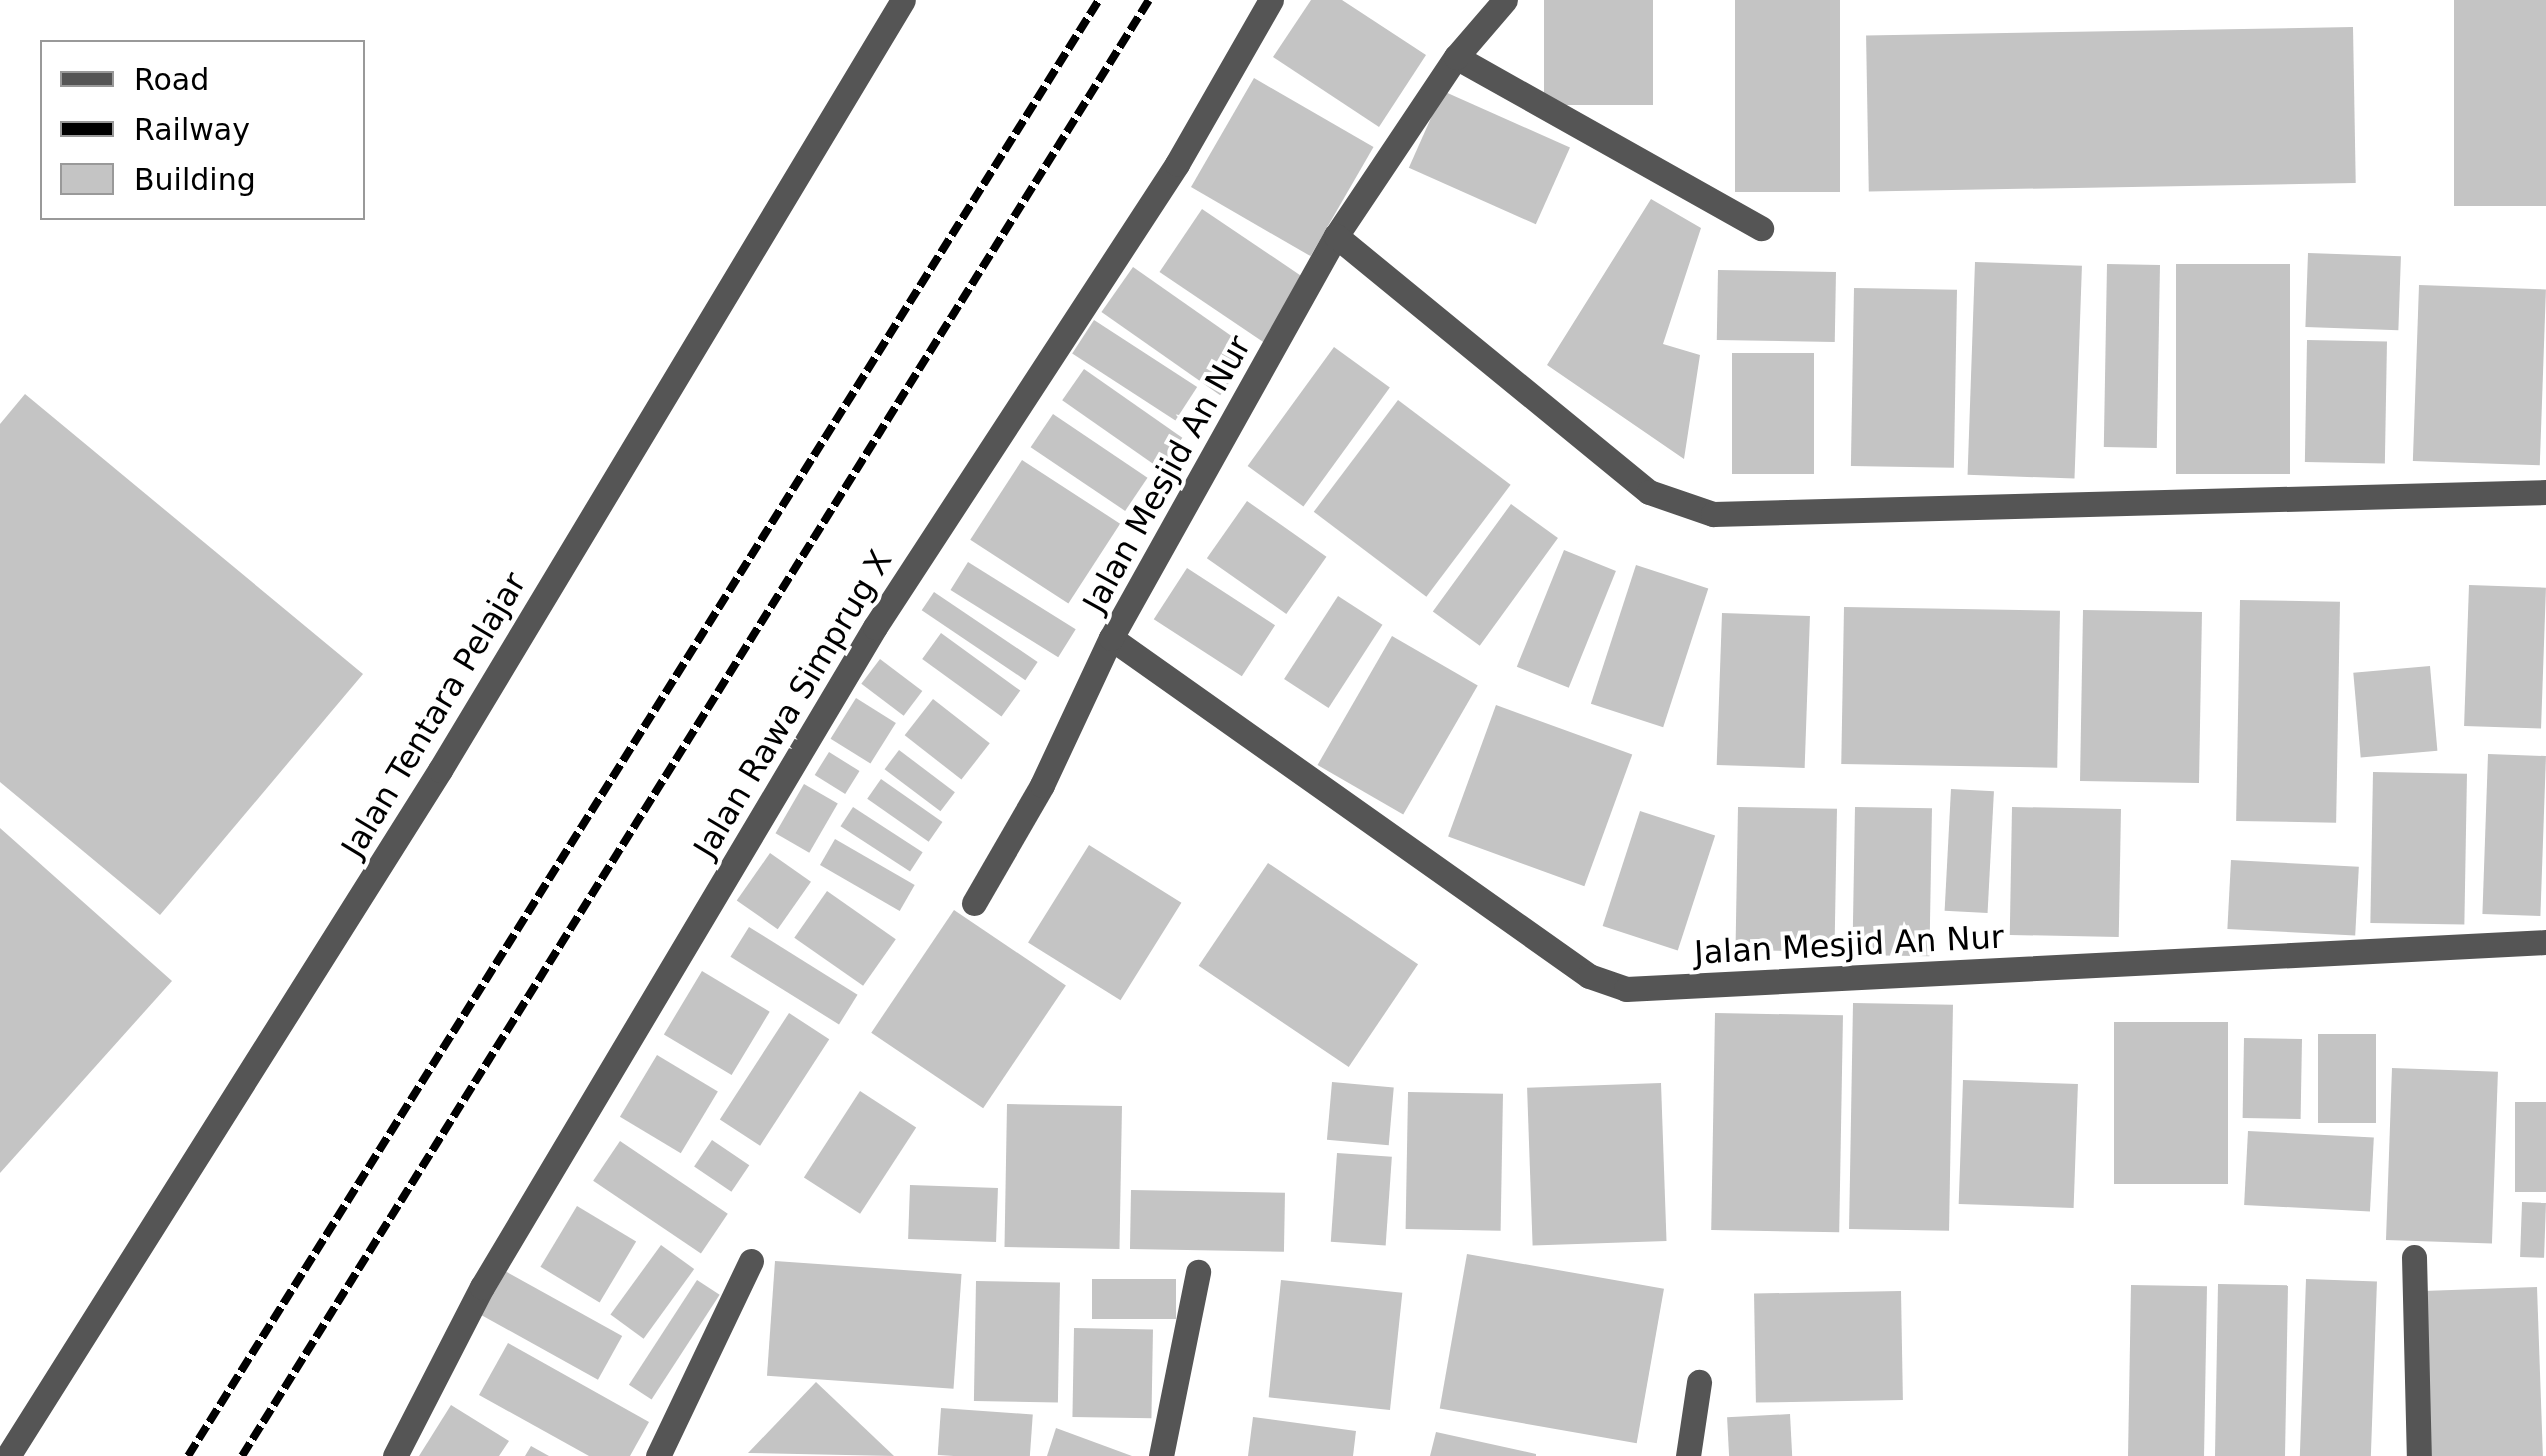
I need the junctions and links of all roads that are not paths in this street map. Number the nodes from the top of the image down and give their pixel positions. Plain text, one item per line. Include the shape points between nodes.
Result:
1 (903, 0) edge
2 (1271, 0) edge
3 (1504, 0) edge
4 (1456, 57) junction
5 (1761, 228) dead end
6 (1336, 236) junction
7 (2546, 492) edge
8 (1111, 638) junction
9 (974, 903) dead end
10 (2546, 942) edge
11 (2414, 1257) dead end
12 (752, 1261) dead end
13 (1198, 1272) dead end
14 (1699, 1382) dead end
15 (8, 1456) edge
16 (395, 1456) edge
17 (658, 1456) edge
18 (1161, 1456) edge
19 (1688, 1456) edge
20 (2419, 1456) edge

1 - 15 street, Jalan Tentara Pelajar via 440,770
2 - 16 street, Jalan Rawa Simprug X via 1177,164 875,627 482,1287
3 - 4 street, Jalan Mesjid An Nur
4 - 5 street
4 - 6 street, Jalan Mesjid An Nur
6 - 7 street via 1650,492 1713,514
6 - 8 street, Jalan Mesjid An Nur
8 - 9 street via 1042,785
8 - 10 street, Jalan Mesjid An Nur via 1590,976 1626,989
11 - 20 street
12 - 17 street
13 - 18 street
14 - 19 street

